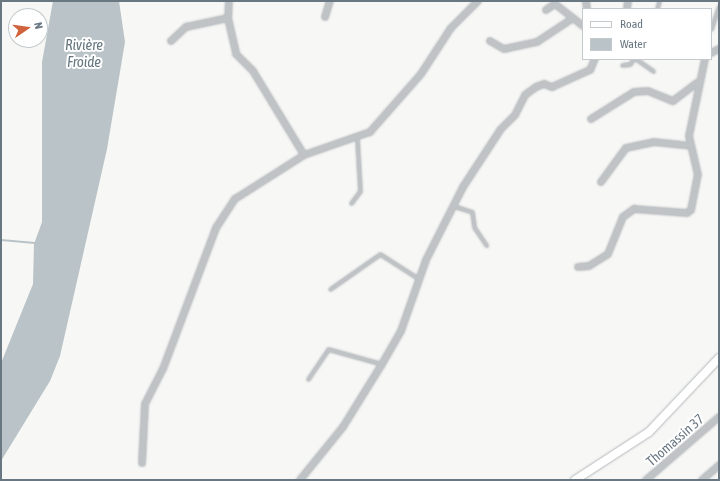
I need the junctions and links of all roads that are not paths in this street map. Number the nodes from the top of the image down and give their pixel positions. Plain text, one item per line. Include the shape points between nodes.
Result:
1 (229, 1) edge
2 (330, 1) edge
3 (478, 1) edge
4 (719, 6) edge
5 (546, 10) dead end
6 (325, 17) dead end
7 (228, 18) junction
8 (573, 18) junction
9 (582, 25) edge
10 (712, 26) edge
11 (171, 41) dead end
12 (490, 41) dead end
13 (595, 60) edge
14 (632, 60) edge
15 (637, 60) edge
16 (705, 60) edge
17 (622, 65) dead end
18 (653, 71) dead end
19 (697, 83) junction
20 (591, 120) dead end
21 (357, 140) junction
22 (691, 146) junction
23 (304, 155) junction
24 (601, 182) dead end
25 (350, 203) dead end
26 (454, 206) junction
27 (486, 245) dead end
28 (578, 267) dead end
29 (419, 279) junction
30 (330, 289) dead end
31 (719, 358) edge
32 (382, 364) junction
33 (308, 378) dead end
34 (719, 417) edge
35 (142, 463) dead end
36 (719, 466) edge
37 (300, 480) edge
38 (575, 480) edge
39 (646, 480) edge
40 (702, 480) edge

1 - 7 street
2 - 6 street
3 - 21 street via 451,28 380,123
4 - 10 lane
5 - 8 street via 552,4
7 - 11 street via 186,27
7 - 23 street via 236,54 254,71
8 - 9 street
8 - 12 street via 538,42 504,49
13 - 26 street via 590,70 552,87 544,84 525,95 515,115 501,129 463,187
14 - 17 lane via 630,64
15 - 18 lane
16 - 19 street
19 - 20 street via 673,101 648,91 634,92
19 - 22 street via 689,136
21 - 23 street
21 - 25 lane via 360,191
22 - 24 street via 654,142 626,148
22 - 28 street via 698,175 691,210 687,213 634,209 623,217 608,254 589,266
23 - 35 street via 275,176 245,191 216,228 163,369 145,404
26 - 27 lane via 472,212 474,227
26 - 29 street
29 - 30 lane via 380,254
29 - 32 street via 401,331
31 - 38 main road via 648,432
32 - 33 lane via 328,349
32 - 37 street via 343,427
34 - 39 street, Thomassin 37
36 - 40 street

